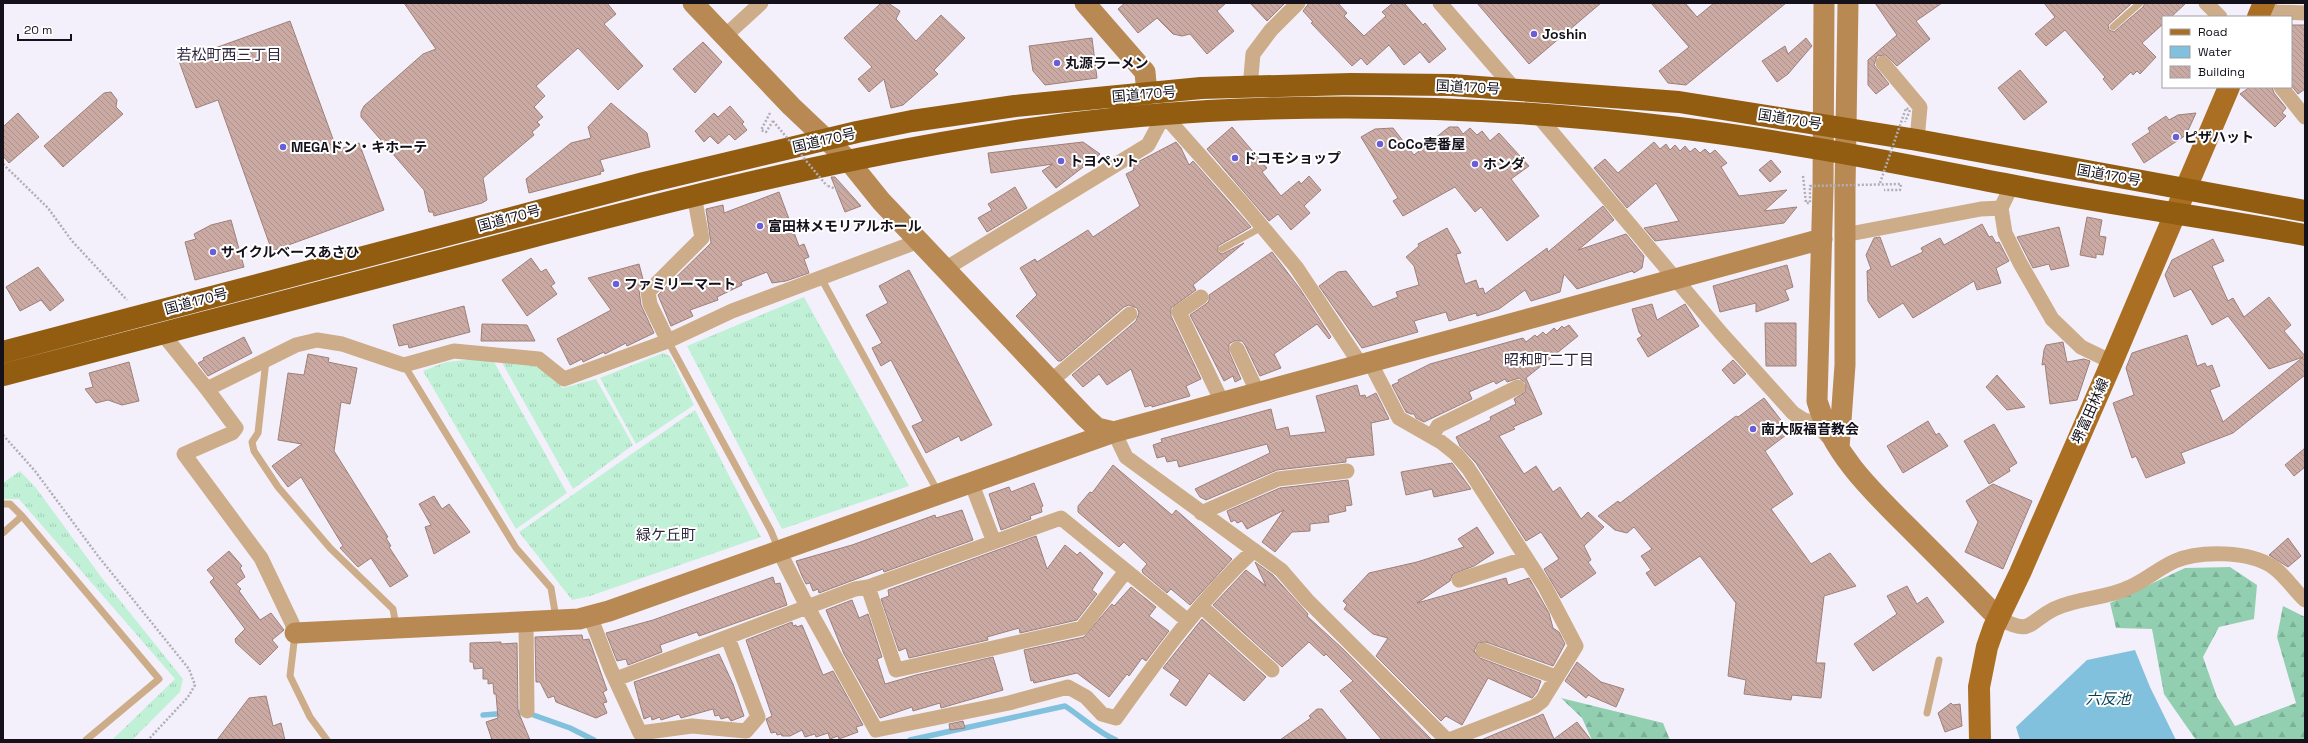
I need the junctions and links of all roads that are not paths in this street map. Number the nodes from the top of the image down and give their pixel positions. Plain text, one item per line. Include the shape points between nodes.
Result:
1 (693, 3) edge
2 (761, 3) edge
3 (1085, 3) edge
4 (1298, 3) edge
5 (1440, 3) edge
6 (1824, 3) edge
7 (1848, 3) edge
8 (2140, 3) edge
9 (2206, 3) edge
10 (2262, 8) edge
11 (2305, 13) edge
12 (2219, 16) edge
13 (2114, 27) dead end
14 (725, 36) junction
15 (1882, 63) dead end
16 (1250, 86) junction
17 (2229, 88) edge
18 (2282, 88) edge
19 (1515, 89) junction
20 (1147, 94) junction
21 (1164, 115) junction
22 (1538, 116) junction
23 (2305, 117) edge
24 (1824, 124) junction
25 (1846, 128) junction
26 (1911, 131) junction
27 (826, 139) junction
28 (1823, 150) junction
29 (1846, 154) junction
30 (848, 160) junction
31 (2012, 185) junction
32 (2186, 189) junction
33 (694, 195) junction
34 (2001, 208) junction
35 (2305, 211) edge
36 (2176, 213) junction
37 (1262, 227) junction
38 (1844, 235) junction
39 (2305, 235) edge
40 (1822, 239) junction
41 (919, 241) junction
42 (1222, 249) dead end
43 (945, 269) junction
44 (821, 278) junction
45 (1677, 279) junction
46 (1201, 297) dead end
47 (1130, 314) dead end
48 (162, 333) junction
49 (668, 341) junction
50 (1237, 349) dead end
51 (3, 352) edge
52 (266, 360) junction
53 (2112, 362) junction
54 (1365, 364) junction
55 (404, 365) junction
56 (3, 375) edge
57 (1051, 381) junction
58 (1518, 387) dead end
59 (207, 389) junction
60 (1258, 393) junction
61 (1222, 402) junction
62 (1114, 432) junction
63 (1432, 437) junction
64 (1839, 448) junction
65 (1346, 470) dead end
66 (971, 482) junction
67 (939, 494) junction
68 (3, 504) edge
69 (1201, 513) junction
70 (22, 516) junction
71 (3, 532) edge
72 (994, 542) junction
73 (779, 550) junction
74 (1254, 550) junction
75 (1524, 559) junction
76 (1126, 571) junction
77 (1459, 580) dead end
78 (868, 587) junction
79 (2305, 600) edge
80 (1201, 606) junction
81 (808, 608) junction
82 (590, 616) junction
83 (1998, 618) junction
84 (557, 620) junction
85 (1188, 621) junction
86 (526, 622) junction
87 (396, 628) junction
88 (295, 634) junction
89 (728, 638) junction
90 (1483, 650) dead end
91 (1939, 660) dead end
92 (1272, 670) dead end
93 (1556, 676) junction
94 (616, 679) junction
95 (527, 711) dead end
96 (1927, 713) dead end
97 (86, 740) edge
98 (327, 740) edge
99 (1448, 740) edge
100 (1980, 740) edge

1 - 14 street
2 - 14 street
3 - 20 street via 1145,72
4 - 16 street via 1271,30 1253,54
5 - 19 street
6 - 24 street
7 - 25 street
8 - 13 lane
9 - 12 street
10 - 11 street via 2275,12
14 - 27 street
15 - 26 street via 1920,107
16 - 19 highway, 国道170号 via 1452,85
16 - 20 highway, 国道170号
17 - 32 main road, 堺富田林線
18 - 23 street
19 - 22 street
19 - 24 highway, 国道170号 via 1679,102
20 - 27 highway, 国道170号 via 962,112
21 - 22 highway, 国道170号 via 1366,108
21 - 30 highway, 国道170号 via 970,138
21 - 37 street
21 - 43 street via 1148,145
22 - 28 highway, 国道170号 via 1676,128
22 - 45 street
24 - 25 highway, 国道170号
24 - 28 street
25 - 26 highway, 国道170号
25 - 29 street
26 - 32 highway, 国道170号
27 - 30 street
27 - 51 highway, 国道170号 via 644,182
28 - 29 highway, 国道170号
28 - 40 street
29 - 31 highway, 国道170号
29 - 38 street
30 - 33 highway, 国道170号
30 - 41 street via 881,201
31 - 34 street
31 - 36 highway, 国道170号
32 - 35 highway, 国道170号
32 - 36 main road, 堺富田林線
33 - 48 highway, 国道170号
33 - 49 street via 702,238 648,292 650,304
34 - 38 street via 1981,209
34 - 53 street via 2004,233 2052,319 2081,347
36 - 39 highway, 国道170号
36 - 53 main road, 堺富田林線
37 - 42 lane
37 - 54 street via 1296,267
38 - 64 street via 1845,364
40 - 45 street
40 - 64 street via 1818,401 1822,417
41 - 43 street
41 - 44 street
43 - 57 street
44 - 49 street via 732,311
44 - 67 lane
45 - 54 street
45 - 64 street via 1721,333 1793,413 1804,420 1816,423
46 - 61 street via 1179,312
47 - 57 street
48 - 56 highway, 国道170号
48 - 59 street
49 - 55 street via 564,380 539,359 454,351
49 - 73 lane
50 - 60 street
52 - 55 street via 296,345 317,340 342,344
52 - 59 street
52 - 87 lane via 258,434 252,442 254,451 278,487 330,548 393,608
53 - 83 main road, 堺富田林線
54 - 60 street
54 - 63 street via 1399,418
55 - 84 lane via 516,548 551,588
57 - 62 street via 1097,428
58 - 63 street via 1438,426
59 - 88 street via 236,428 232,433 184,454 261,558
60 - 61 street
61 - 62 street
62 - 66 street
62 - 69 street via 1126,457
63 - 75 street via 1456,454 1468,468
64 - 83 street via 1870,489
65 - 69 street via 1278,479
66 - 67 street
66 - 72 street
67 - 73 street
68 - 70 lane via 10,504
69 - 74 street
70 - 71 lane
70 - 97 lane via 159,679
72 - 76 street via 1061,518
72 - 78 street
73 - 81 street
73 - 82 street
74 - 80 street via 1232,570
74 - 99 street via 1281,570 1307,600
75 - 77 street
75 - 93 street via 1545,588 1576,646
76 - 78 street via 1082,628 896,670
76 - 85 street
78 - 81 street via 855,588
79 - 83 street via 2273,567 2253,558 2231,554 2205,554 2177,560 2130,588 2054,610 2034,624 2023,628
80 - 85 street
80 - 92 street
81 - 85 street via 876,730 1009,703 1068,687 1086,697 1102,714 1116,718
81 - 89 street
82 - 84 street
82 - 94 street
83 - 100 main road, 堺富田林線 via 1986,647 1979,687
84 - 86 street
86 - 87 street
86 - 95 street
87 - 88 street
88 - 98 lane via 290,676 310,717
89 - 94 street
89 - 94 street via 758,717 746,731 692,726 640,733
90 - 93 street
91 - 96 lane
93 - 99 street via 1542,701 1534,707

